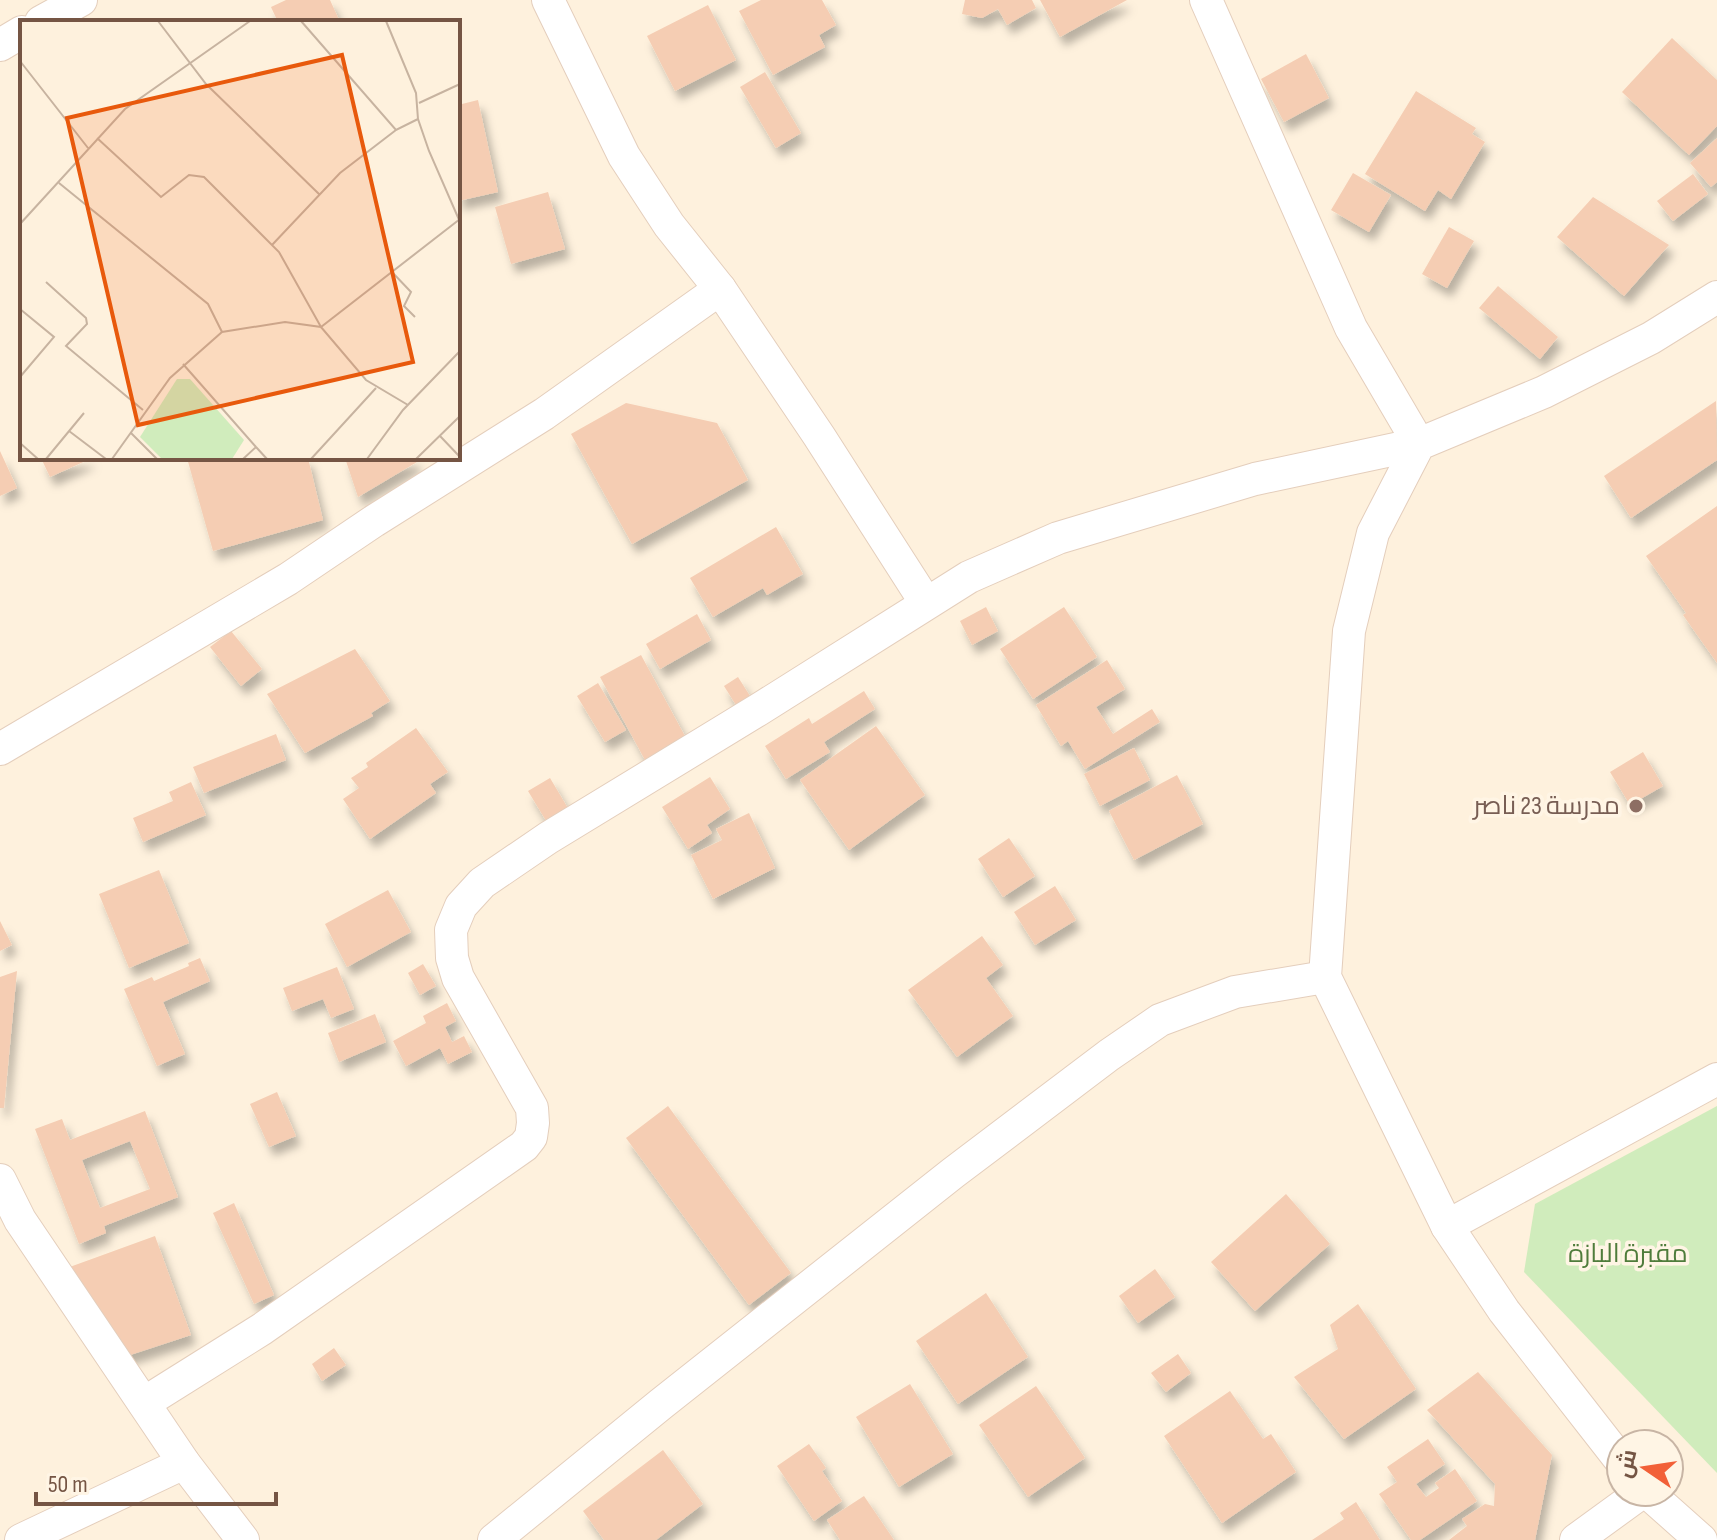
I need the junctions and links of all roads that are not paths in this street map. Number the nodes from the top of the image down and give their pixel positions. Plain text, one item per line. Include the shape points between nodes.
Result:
1 (81, 0) edge
2 (548, 0) edge
3 (1210, 2) edge
4 (45, 20) edge
5 (20, 33) edge
6 (0, 45) edge
7 (720, 289) junction
8 (1717, 297) edge
9 (1419, 444) junction
10 (926, 603) junction
11 (0, 749) edge
12 (1325, 977) junction
13 (1717, 1079) edge
14 (0, 1180) edge
15 (1447, 1226) junction
16 (144, 1403) junction
17 (1605, 1440) edge
18 (184, 1463) junction
19 (1621, 1508) edge
20 (1663, 1508) edge
21 (21, 1540) edge
22 (243, 1540) edge
23 (494, 1540) edge
24 (1576, 1540) edge
25 (1701, 1540) edge

1 - 4 street
2 - 7 street via 624,156
3 - 9 street via 1351,328
5 - 6 street
7 - 10 street
7 - 11 street via 544,414 288,579
8 - 9 street via 1651,338 1544,392
9 - 10 street via 1255,479 1058,538 969,577
9 - 12 street via 1373,533 1349,631
10 - 16 street via 482,883 461,906 451,930 452,958 458,978 532,1108 531,1137 262,1329
12 - 15 street
12 - 23 street via 1235,992 1160,1020 953,1173
13 - 15 street
14 - 16 street via 20,1220
15 - 17 street via 1504,1311
16 - 18 street
18 - 21 street
18 - 22 street
19 - 24 street
20 - 25 street

